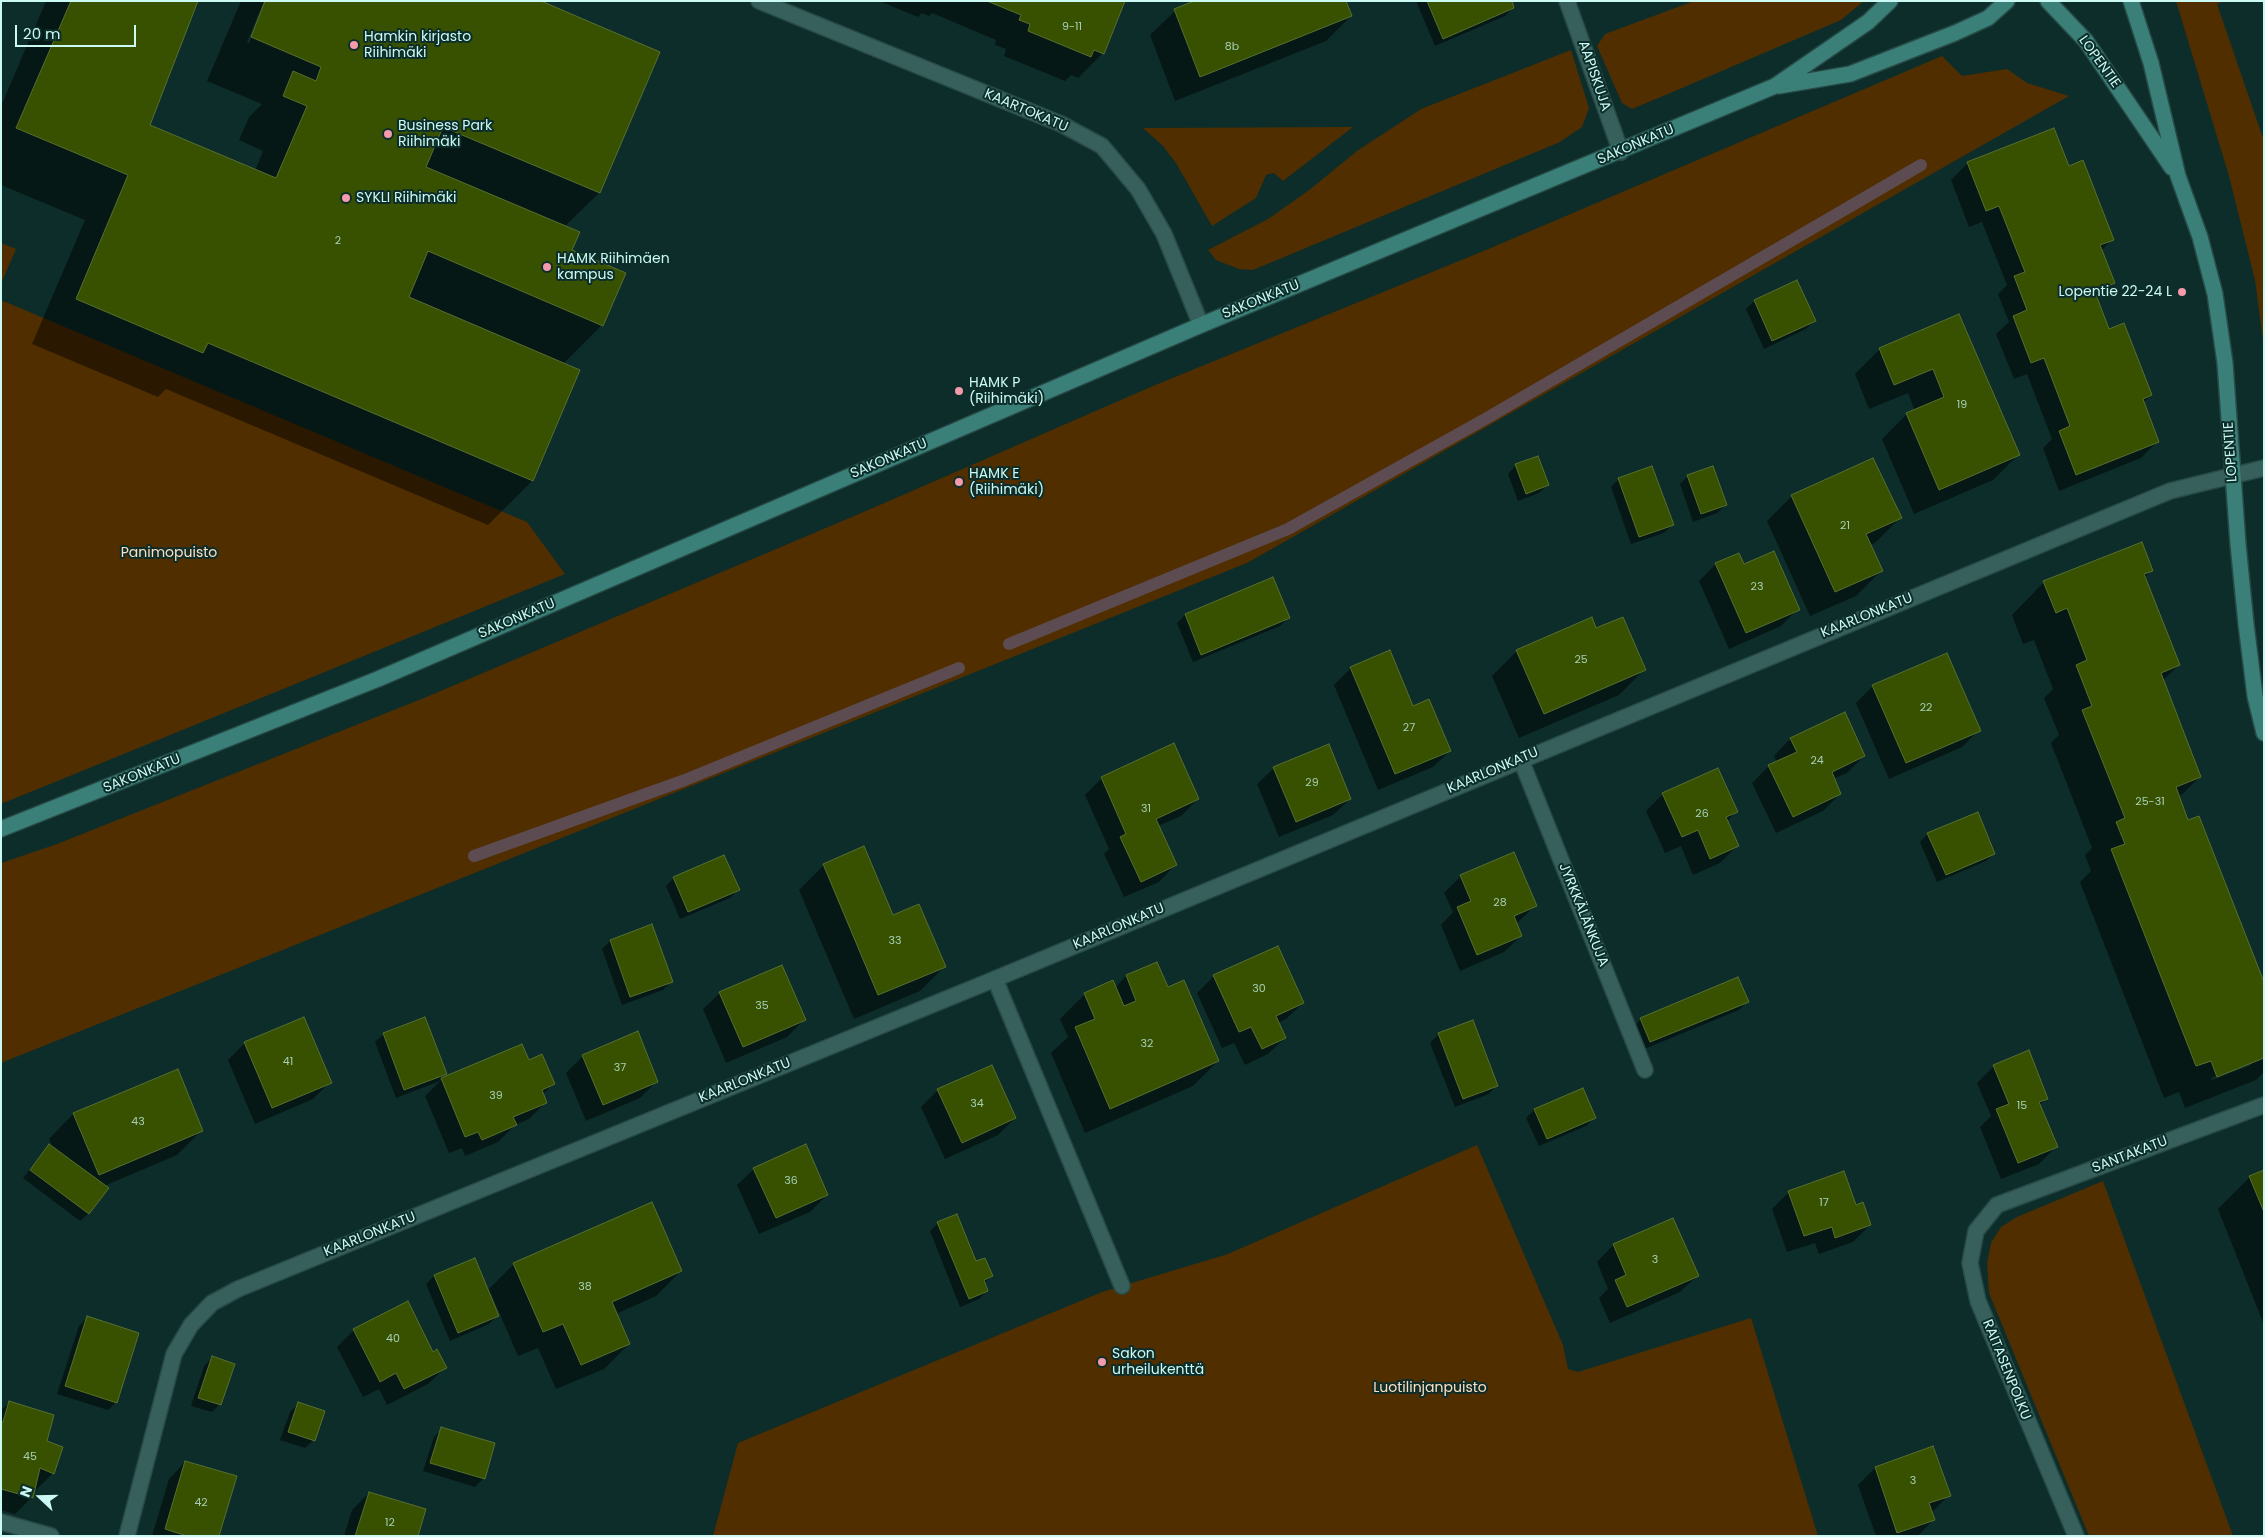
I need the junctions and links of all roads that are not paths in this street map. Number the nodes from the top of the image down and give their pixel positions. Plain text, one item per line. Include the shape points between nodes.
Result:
1 (758, 1) edge
2 (1567, 1) edge
3 (1890, 1) edge
4 (2007, 1) edge
5 (2048, 1) edge
6 (2131, 1) edge
7 (1775, 86) junction
8 (1621, 152) junction
9 (2178, 176) junction
10 (1201, 325) junction
11 (2264, 468) edge
12 (2233, 477) junction
13 (2264, 733) edge
14 (1521, 760) junction
15 (1, 829) edge
16 (995, 979) junction
17 (1645, 1070) dead end
18 (2264, 1106) edge
19 (1997, 1206) joint
20 (1122, 1286) dead end
21 (1, 1522) edge
22 (50, 1536) edge
23 (127, 1536) edge
24 (2076, 1536) edge

1 - 10 street, KAARTOKATU via 1061,124 1102,146 1138,189 1164,234
2 - 8 street, AAPISKUJA
3 - 7 street, SAKONKATU via 1868,22
4 - 7 street, SAKONKATU via 1988,18 1850,74
5 - 9 street, LOPENTIE via 2086,41
6 - 9 street, LOPENTIE via 2151,63
7 - 8 street, SAKONKATU
8 - 10 street, SAKONKATU
9 - 12 street, LOPENTIE via 2200,237 2214,294 2225,364
10 - 15 street, SAKONKATU via 378,679
11 - 12 street, KAARLONKATU
12 - 13 street, LOPENTIE via 2254,687
12 - 14 street, KAARLONKATU via 2170,491
14 - 16 street, KAARLONKATU
14 - 17 street, JYRKKÄLÄNKUJA
16 - 20 street
16 - 23 street, KAARLONKATU via 238,1289 212,1303 191,1325 174,1354
18 - 19 street, SANTAKATU
19 - 24 street, RAITASENPOLKU via 1976,1231 1971,1255 1978,1301
21 - 22 street

